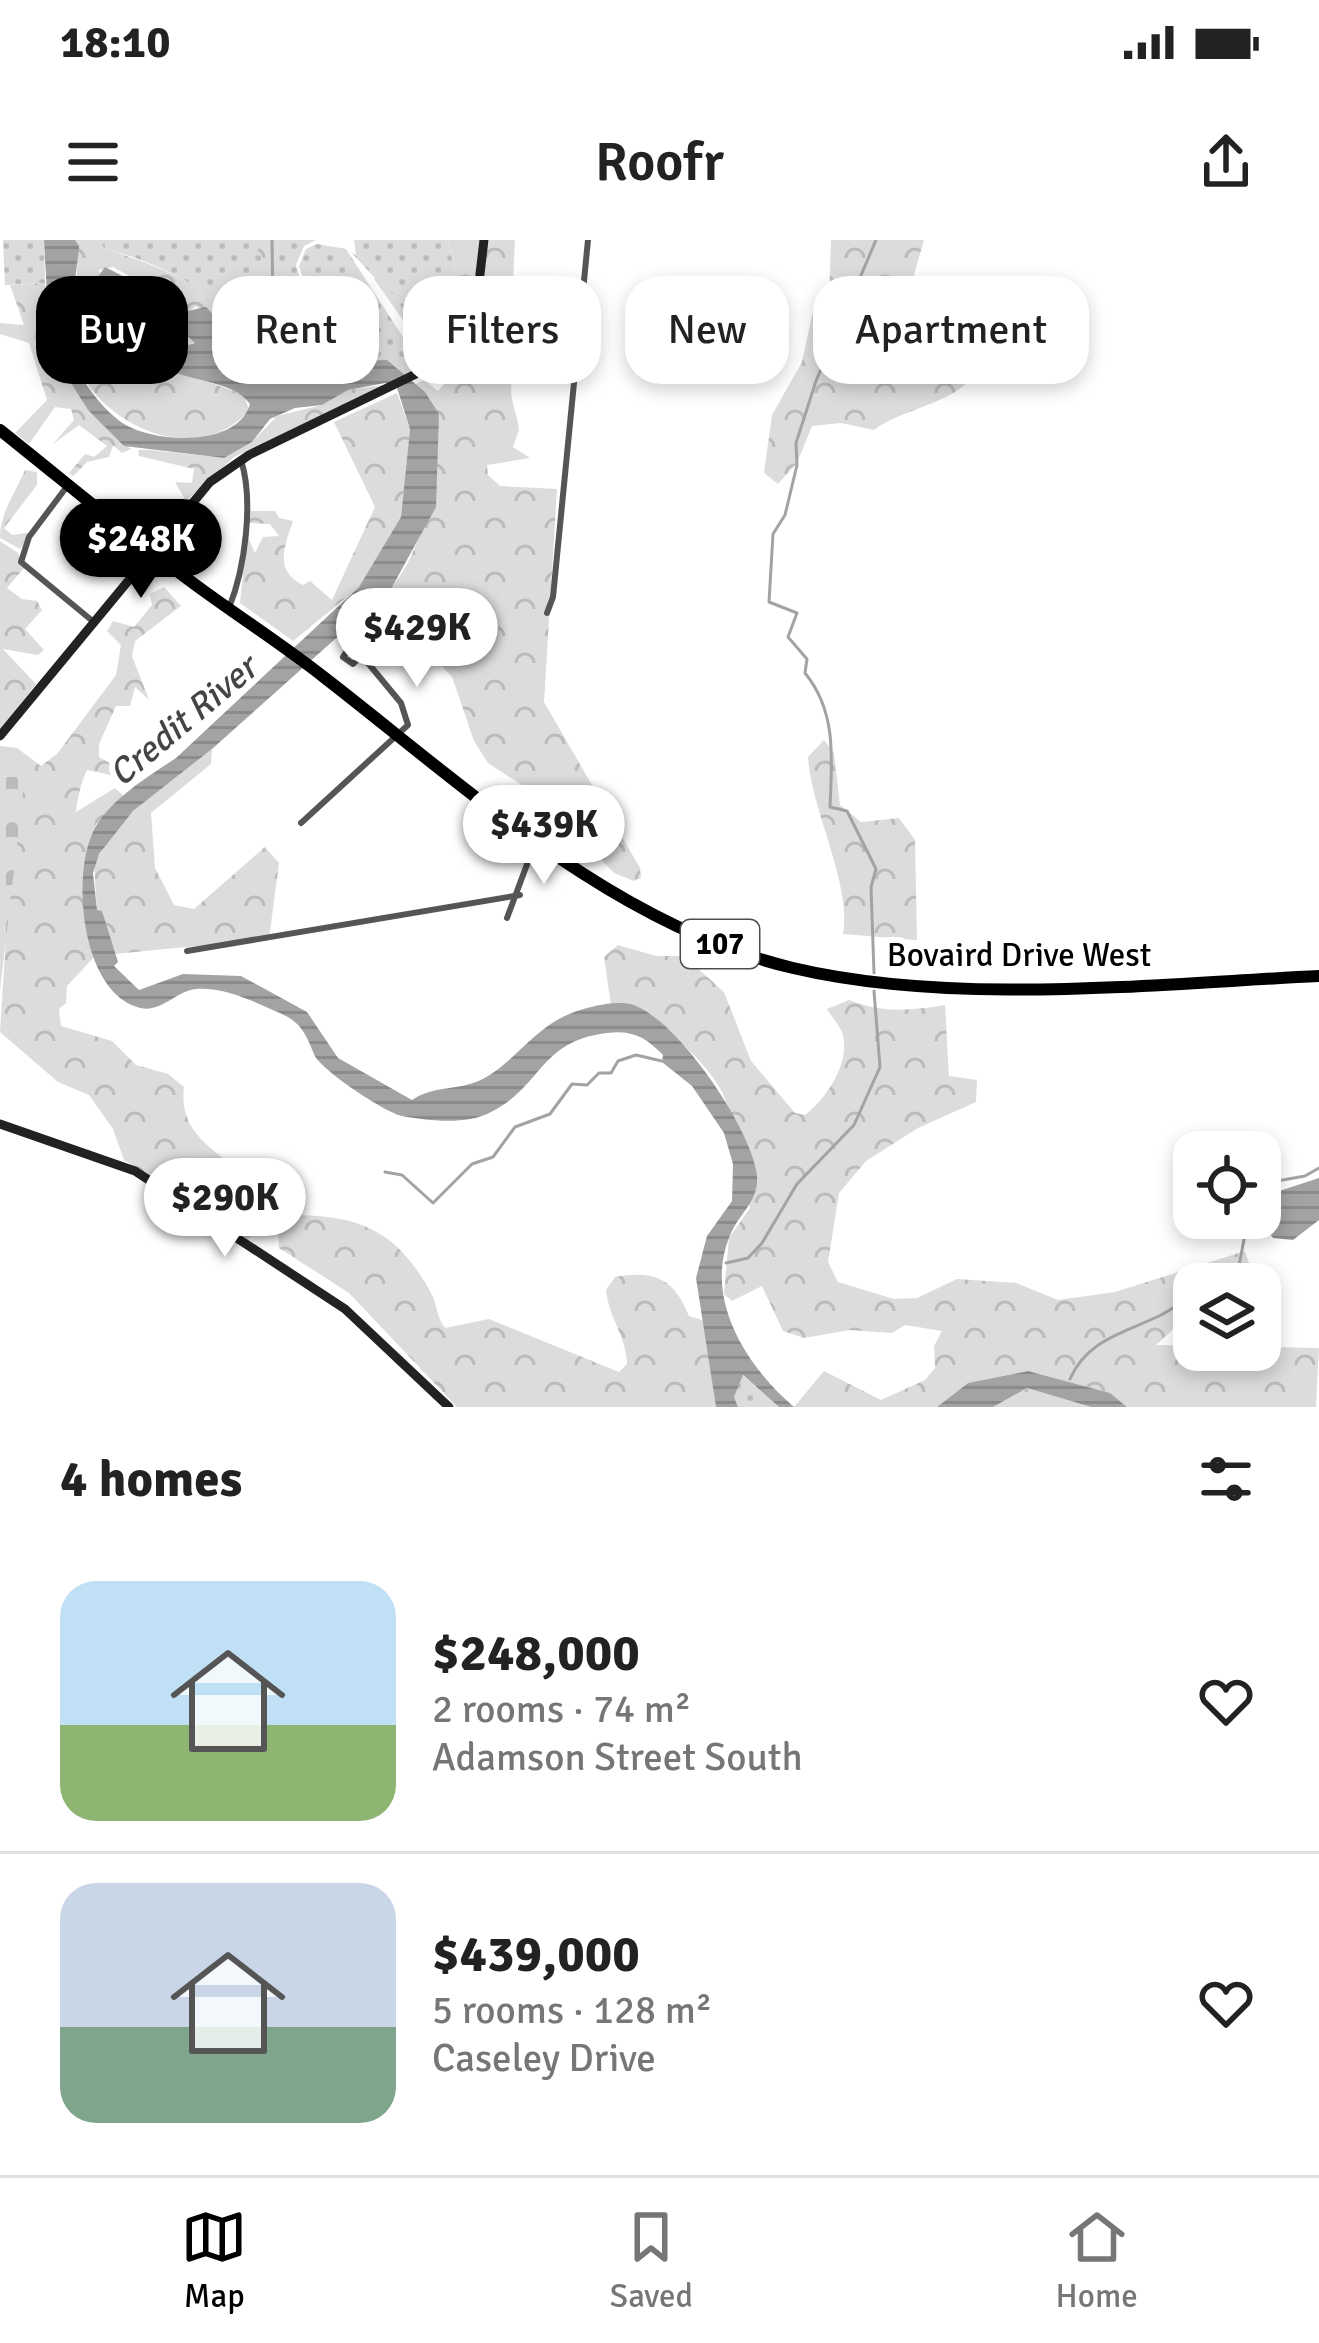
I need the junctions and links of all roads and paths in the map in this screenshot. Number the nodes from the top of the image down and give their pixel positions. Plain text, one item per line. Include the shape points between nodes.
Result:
1 (484, 240) edge
2 (588, 240) edge
3 (0, 430) edge
4 (241, 460) junction
5 (69, 484) junction
6 (152, 550) junction
7 (229, 608) junction
8 (547, 613) dead end
9 (95, 623) junction
10 (360, 657) dead end
11 (0, 736) edge
12 (399, 736) junction
13 (301, 823) dead end
14 (536, 838) junction
15 (520, 895) junction
16 (507, 918) dead end
17 (188, 951) dead end
18 (1319, 976) edge
19 (0, 1124) edge
20 (449, 1407) edge

1 - 4 main road via 470,334 453,356
2 - 8 street
3 - 5 main road, Bovaird Drive West
4 - 6 main road via 210,482
4 - 7 street via 240,573
5 - 6 main road, Bovaird Drive West
5 - 9 street via 28,537 21,562
6 - 7 main road, Bovaird Drive West
6 - 9 main road
7 - 12 main road, Bovaird Drive West
9 - 11 main road
10 - 12 street via 407,714
12 - 13 street
12 - 14 main road, Bovaird Drive West
14 - 15 street
14 - 18 main road, Bovaird Drive West / 107 via 603,884 727,946 848,979 986,987
15 - 16 street
15 - 17 street
19 - 20 main road via 135,1171 345,1309

